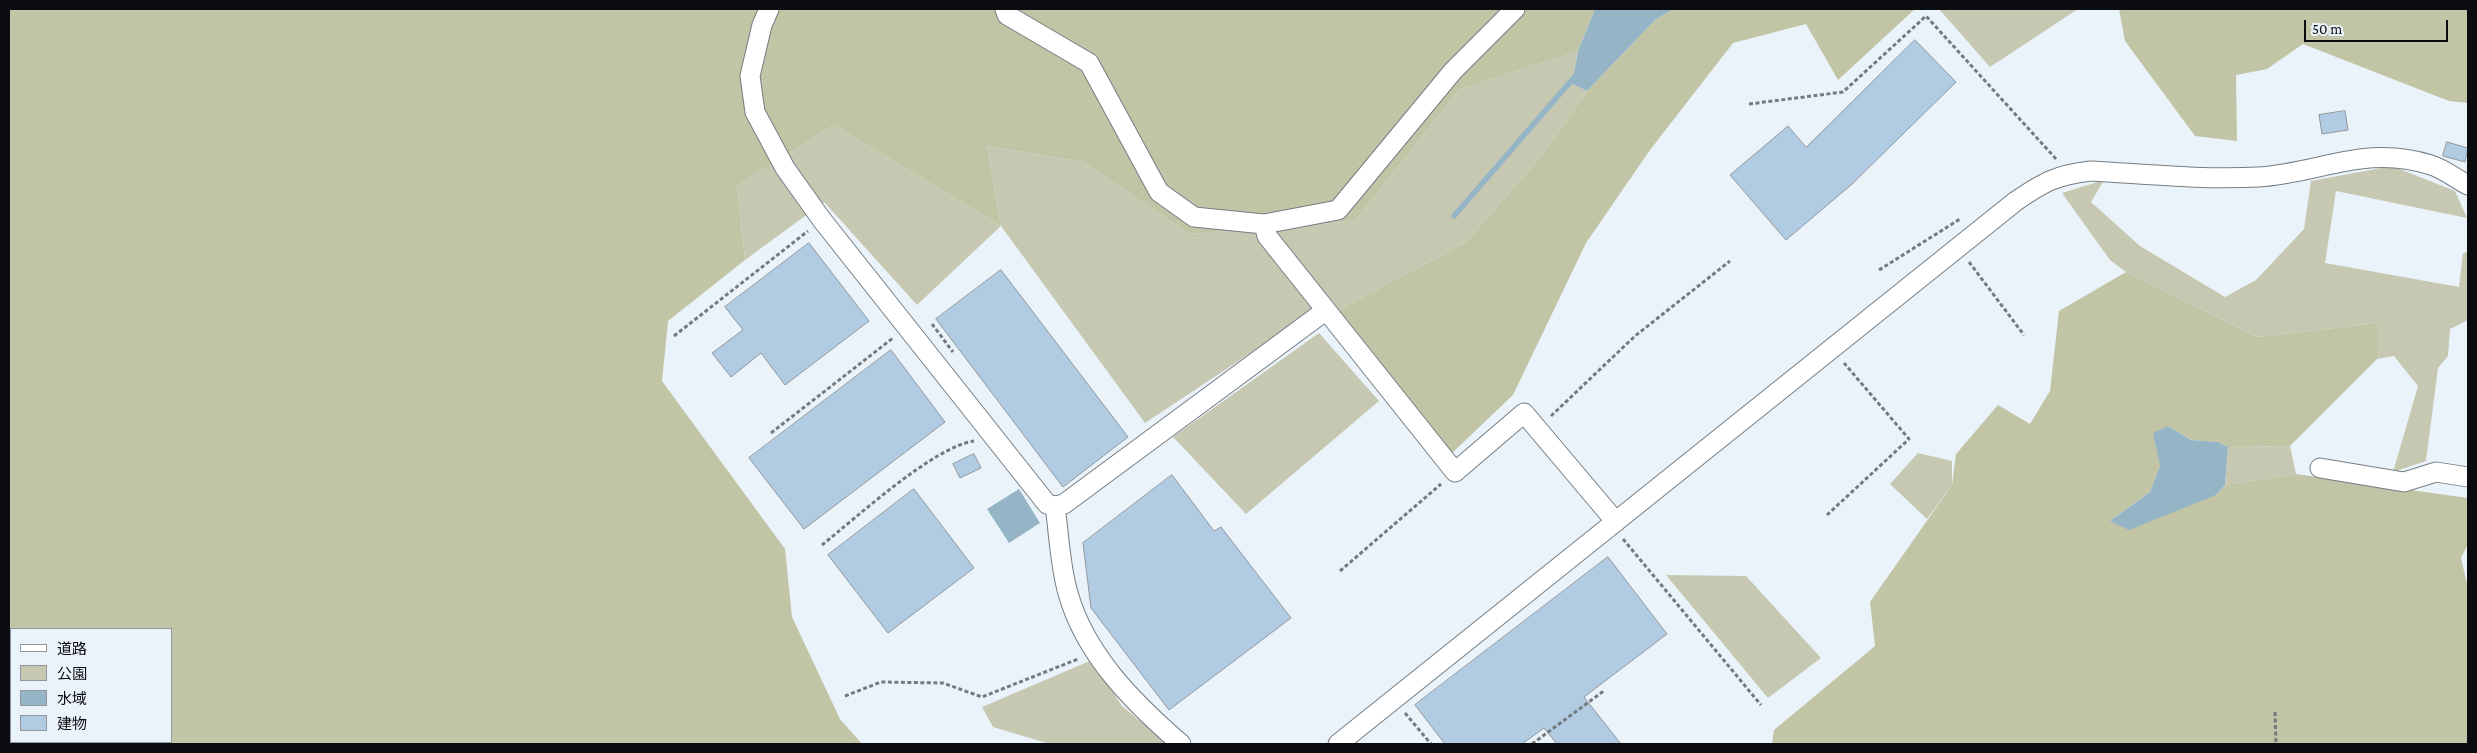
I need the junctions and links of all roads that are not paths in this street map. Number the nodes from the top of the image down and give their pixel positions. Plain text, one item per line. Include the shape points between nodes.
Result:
1 (770, 9) edge
2 (1005, 9) edge
3 (1515, 9) edge
4 (2468, 185) edge
5 (1264, 224) junction
6 (1325, 311) junction
7 (2320, 468) dead end
8 (2468, 477) edge
9 (1055, 506) junction
10 (1616, 522) junction
11 (1181, 744) edge
12 (1338, 744) edge

1 - 9 street via 762,25 750,76 756,112 785,168 822,220 1048,504
2 - 5 street via 1008,15 1089,63 1159,192 1194,217
3 - 5 street via 1454,71 1338,210
4 - 10 street via 2432,166 2399,158 2361,157 2265,176 2223,179 2090,171 2048,179 1958,247
5 - 6 street via 1268,236
6 - 9 street via 1064,504
6 - 10 street via 1455,472 1524,413
7 - 8 street via 2404,482 2436,472
9 - 11 street via 1067,591 1093,649 1136,705
10 - 12 street

